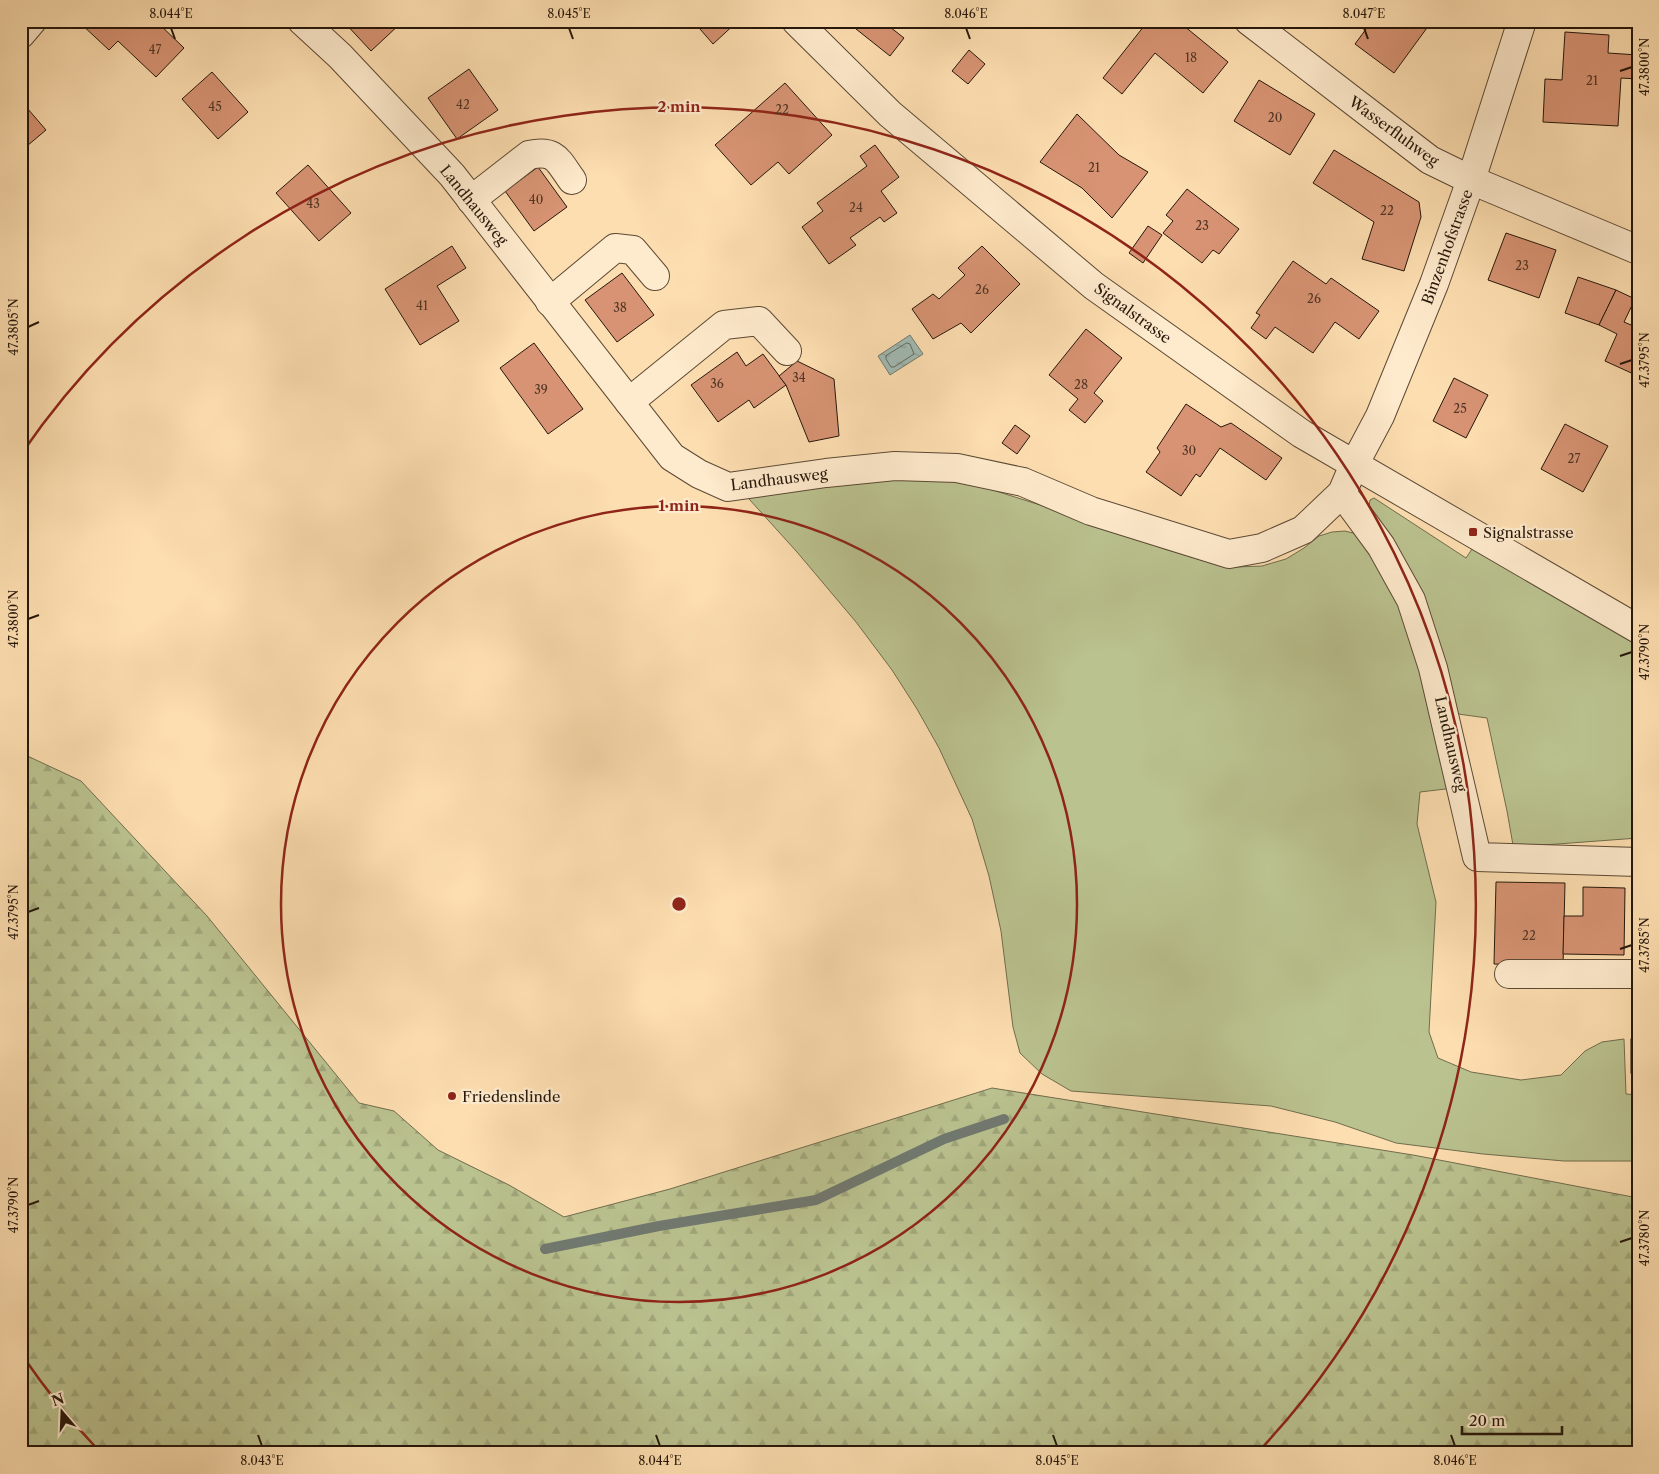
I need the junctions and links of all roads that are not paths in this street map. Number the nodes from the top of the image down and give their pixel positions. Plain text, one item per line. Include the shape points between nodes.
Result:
1 (32, 21) edge
2 (302, 21) edge
3 (796, 21) edge
4 (1249, 21) edge
5 (1522, 21) edge
6 (21, 34) edge
7 (572, 180) dead end
8 (1471, 180) junction
9 (471, 200) junction
10 (1638, 250) edge
11 (655, 276) dead end
12 (550, 302) junction
13 (787, 351) dead end
14 (629, 402) junction
15 (1354, 465) junction
16 (1342, 492) junction
17 (1638, 629) edge
18 (1638, 862) edge
19 (1509, 974) dead end
20 (1638, 974) edge

1 - 6 street
2 - 9 street, Landhausweg via 340,56 452,175
3 - 15 street, Signalstrasse via 890,114 1094,286 1302,434
4 - 8 street, Wasserfluhweg via 1430,160
5 - 8 street, Binzenhofstrasse
7 - 9 street via 557,159 551,154 540,153 529,156
8 - 10 street, Wasserfluhweg
8 - 15 street, Binzenhofstrasse via 1434,284 1380,416
9 - 12 street, Landhausweg
11 - 12 street via 633,250 615,248
12 - 14 street, Landhausweg
13 - 14 street via 759,321 724,325
14 - 16 street, Landhausweg via 672,457 728,487 895,466 957,468 1023,482 1091,510 1229,554 1262,548 1302,530
15 - 16 street, Landhausweg
15 - 17 street, Signalstrasse
16 - 18 street, Landhausweg via 1381,546 1410,600 1433,668 1478,857
19 - 20 street

